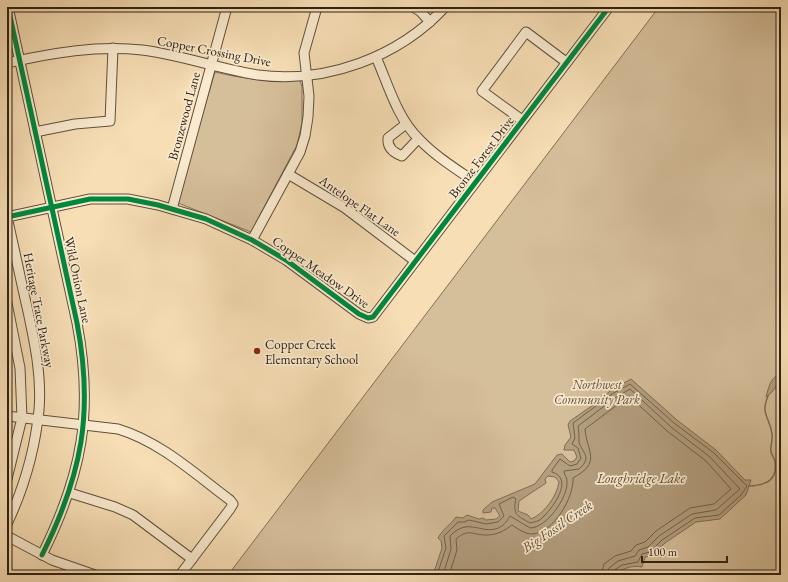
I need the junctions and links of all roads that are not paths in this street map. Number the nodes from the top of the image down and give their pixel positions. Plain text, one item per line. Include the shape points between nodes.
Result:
1 (8, 7) edge
2 (227, 7) edge
3 (317, 7) edge
4 (413, 7) edge
5 (445, 7) edge
6 (609, 7) edge
7 (430, 22) junction
8 (113, 48) junction
9 (376, 57) junction
10 (20, 60) junction
11 (566, 62) junction
12 (7, 63) edge
13 (211, 64) junction
14 (306, 76) junction
15 (522, 120) junction
16 (406, 124) junction
17 (35, 132) junction
18 (418, 139) junction
19 (288, 174) junction
20 (475, 182) junction
21 (52, 207) junction
22 (172, 209) junction
23 (7, 217) edge
24 (252, 240) junction
25 (416, 261) junction
26 (7, 303) edge
27 (368, 318) joint
28 (7, 416) edge
29 (22, 418) junction
30 (37, 420) junction
31 (85, 425) junction
32 (7, 479) edge
33 (70, 493) junction
34 (7, 524) edge
35 (7, 536) edge
36 (42, 556) junction
37 (192, 559) junction
38 (95, 575) edge
39 (180, 575) edge

1 - 10 street, Wild Onion Lane
2 - 13 street, Bronzewood Lane
3 - 14 street via 304,53
4 - 7 street
5 - 7 street, Copper Crossing Drive
6 - 11 street, Bronze Forest Drive
7 - 9 street, Copper Crossing Drive
8 - 10 street, Copper Crossing Drive via 67,51
8 - 13 street, Copper Crossing Drive via 157,52
8 - 17 street via 110,121 75,124
9 - 14 street, Copper Crossing Drive via 334,71
9 - 16 street
10 - 12 street, Copper Crossing Drive
10 - 17 street, Wild Onion Lane
11 - 15 street, Bronze Forest Drive
11 - 15 street via 526,32 482,91
13 - 14 street, Copper Crossing Drive via 257,75
13 - 22 street, Bronzewood Lane
14 - 19 street via 309,108 306,131 300,152
15 - 20 street, Bronze Forest Drive
16 - 18 street
16 - 18 street via 388,138 391,150 402,156
17 - 21 street, Wild Onion Lane
18 - 20 street
19 - 24 street
19 - 25 street, Antelope Flat Lane via 345,208
20 - 25 street, Bronze Forest Drive
21 - 22 street, Copper Meadow Drive via 90,199 115,198 142,201
21 - 23 street, Copper Meadow Drive
21 - 31 street, Wild Onion Lane via 82,351
22 - 24 street, Copper Meadow Drive via 206,219
23 - 30 street, Heritage Trace Parkway via 34,342 39,383
24 - 27 street, Copper Meadow Drive via 286,260
25 - 27 street, Bronze Forest Drive via 377,313
26 - 29 street via 20,368
28 - 29 street
29 - 30 street
29 - 32 street
30 - 31 street
30 - 34 street, Heritage Trace Parkway via 24,480
31 - 33 street, Wild Onion Lane
31 - 37 street via 118,429 149,441 233,504
33 - 36 street, Wild Onion Lane
33 - 37 street via 133,515
35 - 36 street
36 - 38 street
37 - 39 street

